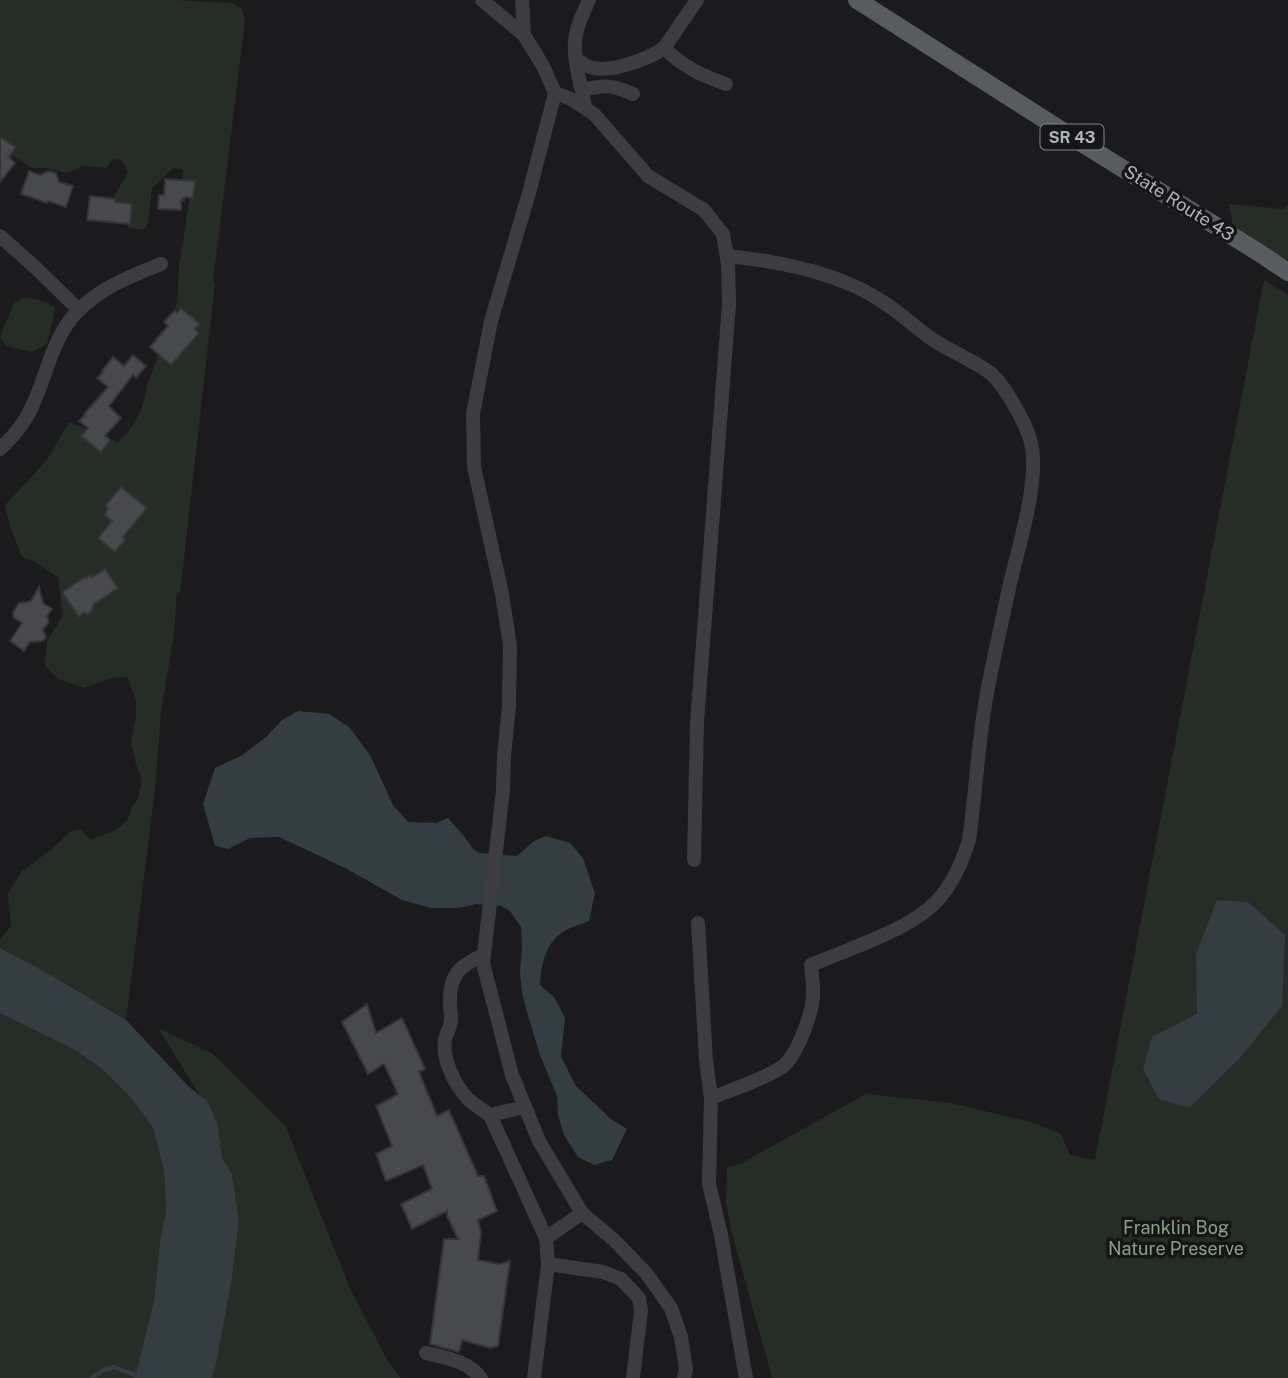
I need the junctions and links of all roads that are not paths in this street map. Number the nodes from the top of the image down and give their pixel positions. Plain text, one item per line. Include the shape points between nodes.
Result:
1 (482, 0) edge
2 (522, 0) edge
3 (589, 0) edge
4 (697, 0) edge
5 (858, 0) edge
6 (524, 35) junction
7 (664, 48) junction
8 (576, 59) junction
9 (726, 84) dead end
10 (582, 90) junction
11 (555, 93) junction
12 (632, 94) dead end
13 (585, 107) junction
14 (0, 236) edge
15 (727, 256) junction
16 (161, 264) dead end
17 (1288, 272) edge
18 (79, 310) junction
19 (0, 449) edge
20 (694, 860) dead end
21 (698, 923) dead end
22 (483, 955) junction
23 (711, 1098) junction
24 (525, 1107) junction
25 (490, 1115) junction
26 (582, 1213) junction
27 (546, 1238) junction
28 (548, 1264) junction
29 (426, 1353) dead end
30 (481, 1378) edge
31 (534, 1378) edge
32 (633, 1378) edge
33 (684, 1378) edge
34 (746, 1378) edge

1 - 6 street
2 - 6 street
3 - 8 street via 576,31
4 - 7 street
5 - 17 main road, State Route 43 / SR 43
6 - 11 street
7 - 8 street via 646,58 602,69
7 - 9 street via 700,75
8 - 10 street
10 - 12 street via 615,86
10 - 13 street
11 - 13 street
11 - 22 street via 491,321 473,414 474,467 510,645 503,791
13 - 15 street via 648,176 704,209 723,234
14 - 18 street
15 - 20 street via 729,304 698,722
15 - 23 street via 802,269 883,301 941,345 992,373 1016,407 1034,456 1022,539 986,696 969,840 953,880 936,902 914,919 811,965 813,1001 795,1050 784,1066
16 - 18 street via 113,285
18 - 19 street via 54,348 25,420
21 - 23 street
22 - 24 street via 512,1076
22 - 25 street via 455,974 445,1050 458,1086
23 - 34 street via 709,1184
24 - 25 street
24 - 26 street via 539,1141
25 - 27 street
26 - 27 street
26 - 33 street via 646,1273 671,1308 681,1336
27 - 28 street
28 - 31 street
28 - 32 street via 603,1272 621,1279 639,1298
29 - 30 street via 465,1363

